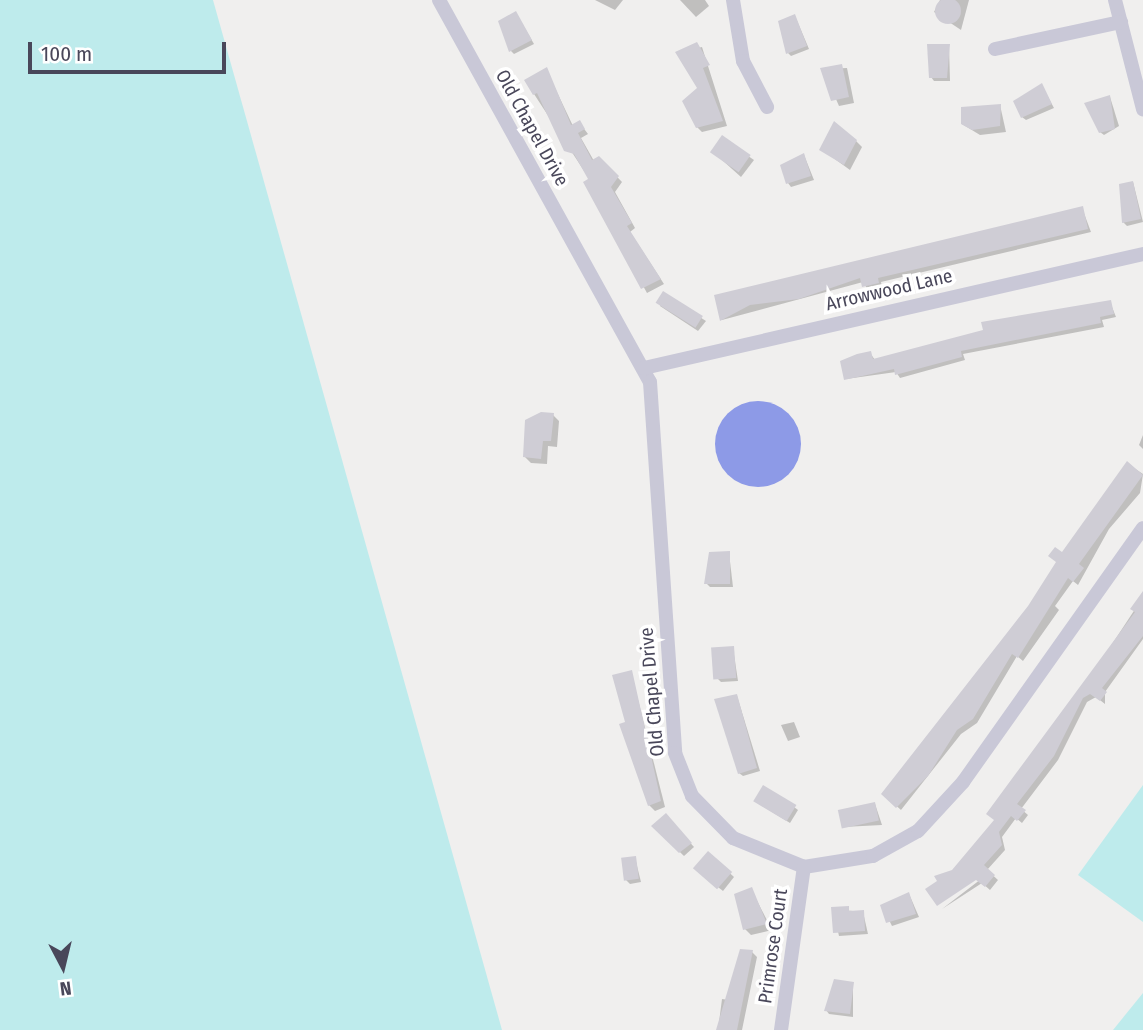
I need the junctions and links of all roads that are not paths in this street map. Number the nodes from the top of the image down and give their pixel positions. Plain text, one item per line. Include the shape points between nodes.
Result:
1 (439, 0) edge
2 (733, 0) edge
3 (1115, 0) edge
4 (1121, 22) junction
5 (996, 49) dead end
6 (767, 107) dead end
7 (1143, 109) edge
8 (1143, 254) edge
9 (644, 368) junction
10 (1143, 528) edge
11 (804, 867) junction
12 (781, 1030) edge

1 - 9 street, Old Chapel Drive
2 - 6 street via 743,61
3 - 4 street
4 - 5 street
4 - 7 street
8 - 9 street, Arrowwood Lane
9 - 11 street, Old Chapel Drive via 654,406 671,731 679,767 692,796 725,832 750,849
10 - 11 street, Old Chapel Drive via 931,821 873,856
11 - 12 street, Primrose Court

